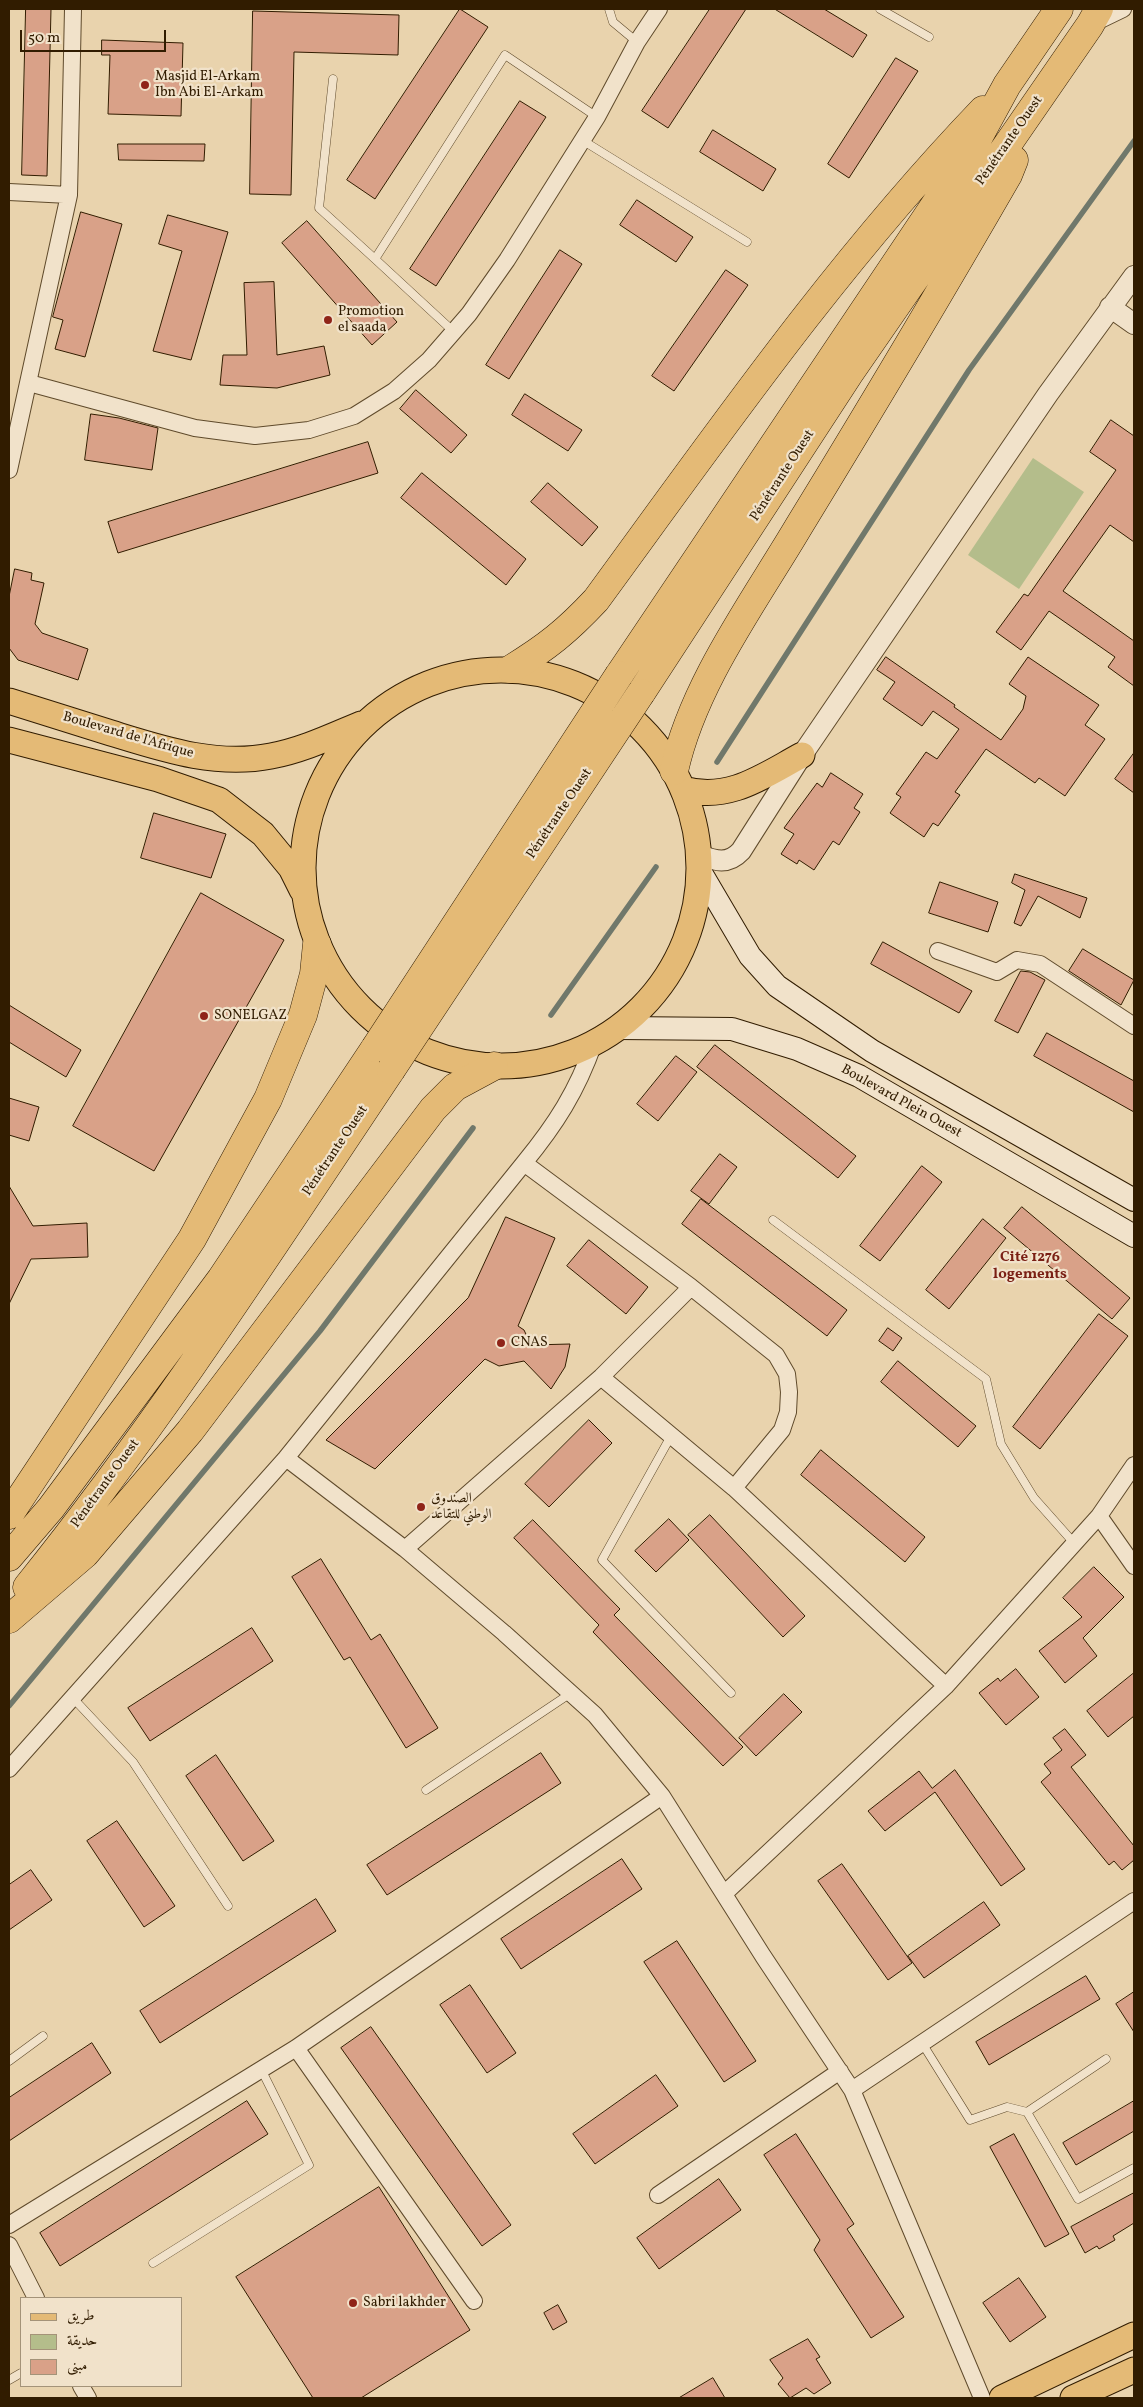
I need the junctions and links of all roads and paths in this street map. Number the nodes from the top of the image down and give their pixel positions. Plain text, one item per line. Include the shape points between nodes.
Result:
1 (73, 9) edge
2 (609, 9) edge
3 (659, 9) edge
4 (880, 9) edge
5 (1059, 9) edge
6 (1123, 9) edge
7 (1094, 17) edge
8 (929, 37) dead end
9 (637, 42) junction
10 (333, 79) dead end
11 (1007, 85) junction
12 (1037, 102) junction
13 (597, 117) junction
14 (582, 140) junction
15 (9, 192) edge
16 (69, 195) junction
17 (747, 242) dead end
18 (375, 259) junction
19 (1134, 276) edge
20 (1110, 307) junction
21 (1134, 324) edge
22 (454, 332) junction
23 (29, 383) junction
24 (15, 420) edge
25 (9, 470) edge
26 (511, 670) junction
27 (9, 701) edge
28 (363, 724) junction
29 (9, 740) edge
30 (802, 755) junction
31 (679, 780) junction
32 (700, 863) junction
33 (304, 894) junction
34 (317, 944) junction
35 (938, 951) dead end
36 (1134, 1026) edge
37 (619, 1028) junction
38 (594, 1043) junction
39 (494, 1066) junction
40 (524, 1163) junction
41 (1134, 1200) edge
42 (773, 1220) dead end
43 (1134, 1236) edge
44 (691, 1287) junction
45 (601, 1377) junction
46 (671, 1436) junction
47 (286, 1458) junction
48 (1134, 1465) edge
49 (734, 1488) junction
50 (9, 1514) edge
51 (1099, 1516) junction
52 (1074, 1543) junction
53 (405, 1549) junction
54 (9, 1557) edge
55 (1134, 1566) edge
56 (9, 1610) edge
57 (9, 1619) edge
58 (946, 1686) junction
59 (571, 1693) junction
60 (731, 1693) dead end
61 (72, 1696) junction
62 (9, 1769) edge
63 (426, 1790) dead end
64 (662, 1796) junction
65 (725, 1892) junction
66 (1134, 1901) edge
67 (228, 1906) dead end
68 (43, 2036) dead end
69 (922, 2043) junction
70 (296, 2048) junction
71 (1106, 2059) dead end
72 (9, 2062) edge
73 (261, 2069) junction
74 (840, 2071) junction
75 (852, 2090) junction
76 (1028, 2112) junction
77 (1134, 2168) edge
78 (658, 2195) dead end
79 (9, 2225) edge
80 (9, 2245) edge
81 (153, 2263) dead end
82 (35, 2297) edge
83 (474, 2301) dead end
84 (1134, 2335) edge
85 (1134, 2370) edge
86 (20, 2374) edge
87 (9, 2380) edge
88 (82, 2387) edge
89 (88, 2398) edge
90 (982, 2398) edge
91 (1002, 2398) edge
92 (1073, 2398) edge

1 - 16 street
2 - 9 lane via 613,22
3 - 9 street
4 - 8 lane
5 - 11 highway, Pénétrante Ouest
6 - 7 street
7 - 12 highway, Pénétrante Ouest
9 - 13 street
10 - 18 lane via 320,208
11 - 26 highway via 952,142 857,254 755,384 596,600 568,630
11 - 54 highway, Pénétrante Ouest, bridge via 971,151 619,675 221,1279 51,1508
12 - 31 highway via 1008,175 711,673 681,739
12 - 56 highway, Pénétrante Ouest, bridge via 849,374 243,1292 78,1524
13 - 14 street
13 - 18 lane via 505,55
14 - 17 lane
14 - 22 street via 507,260
15 - 16 street
16 - 23 street
18 - 22 lane
19 - 20 street
20 - 21 street
20 - 30 street
22 - 23 street via 394,391 354,416 309,430 255,436 195,428
23 - 24 street
24 - 25 street
26 - 28 main road via 470,671 432,681 395,699
26 - 31 main road via 560,678 605,699 644,730
27 - 28 main road, Boulevard de l'Afrique via 167,751 237,760 302,748
28 - 33 main road via 334,760 313,802 303,847
29 - 33 main road via 158,779 219,800 263,834 291,868
30 - 31 main road via 727,792 705,794
30 - 32 street via 736,857 722,862
31 - 32 main road via 691,810
32 - 37 main road via 694,916 678,959 652,997
32 - 41 main road via 750,956 777,986 872,1050
33 - 34 main road
34 - 39 main road via 339,983 370,1017 407,1042 449,1059
34 - 50 highway via 314,974 303,1015 282,1066 268,1099 197,1231
35 - 36 street via 997,972 1018,960 1040,964
37 - 38 main road
37 - 43 main road, Boulevard Plein Ouest via 732,1029 797,1049 859,1076
38 - 39 main road via 549,1060
38 - 40 street via 568,1104
39 - 57 highway via 455,1087 433,1109 190,1431 85,1554
40 - 44 street
40 - 47 street
42 - 52 lane via 986,1379 1001,1444 1034,1498
44 - 45 street
44 - 49 street via 776,1355 786,1374 788,1412 782,1430
45 - 46 street
45 - 53 street
46 - 49 street
46 - 60 lane via 602,1560
47 - 53 street
47 - 61 street
48 - 51 street
49 - 58 street
51 - 52 street
51 - 55 street
52 - 58 street
53 - 59 street
58 - 65 street
59 - 63 lane
59 - 64 street via 595,1715
61 - 62 street
61 - 67 lane via 133,1762
64 - 65 street
64 - 70 street
65 - 74 street via 763,1956
66 - 69 street
68 - 72 lane
69 - 75 street
69 - 76 lane via 970,2120 1007,2107
70 - 73 street
70 - 83 street
71 - 76 lane
73 - 79 street
73 - 81 lane via 309,2165
74 - 75 street
74 - 78 street
75 - 90 street
76 - 77 lane via 1078,2199
80 - 82 street
84 - 91 main road
85 - 92 main road
86 - 87 lane
88 - 89 street

